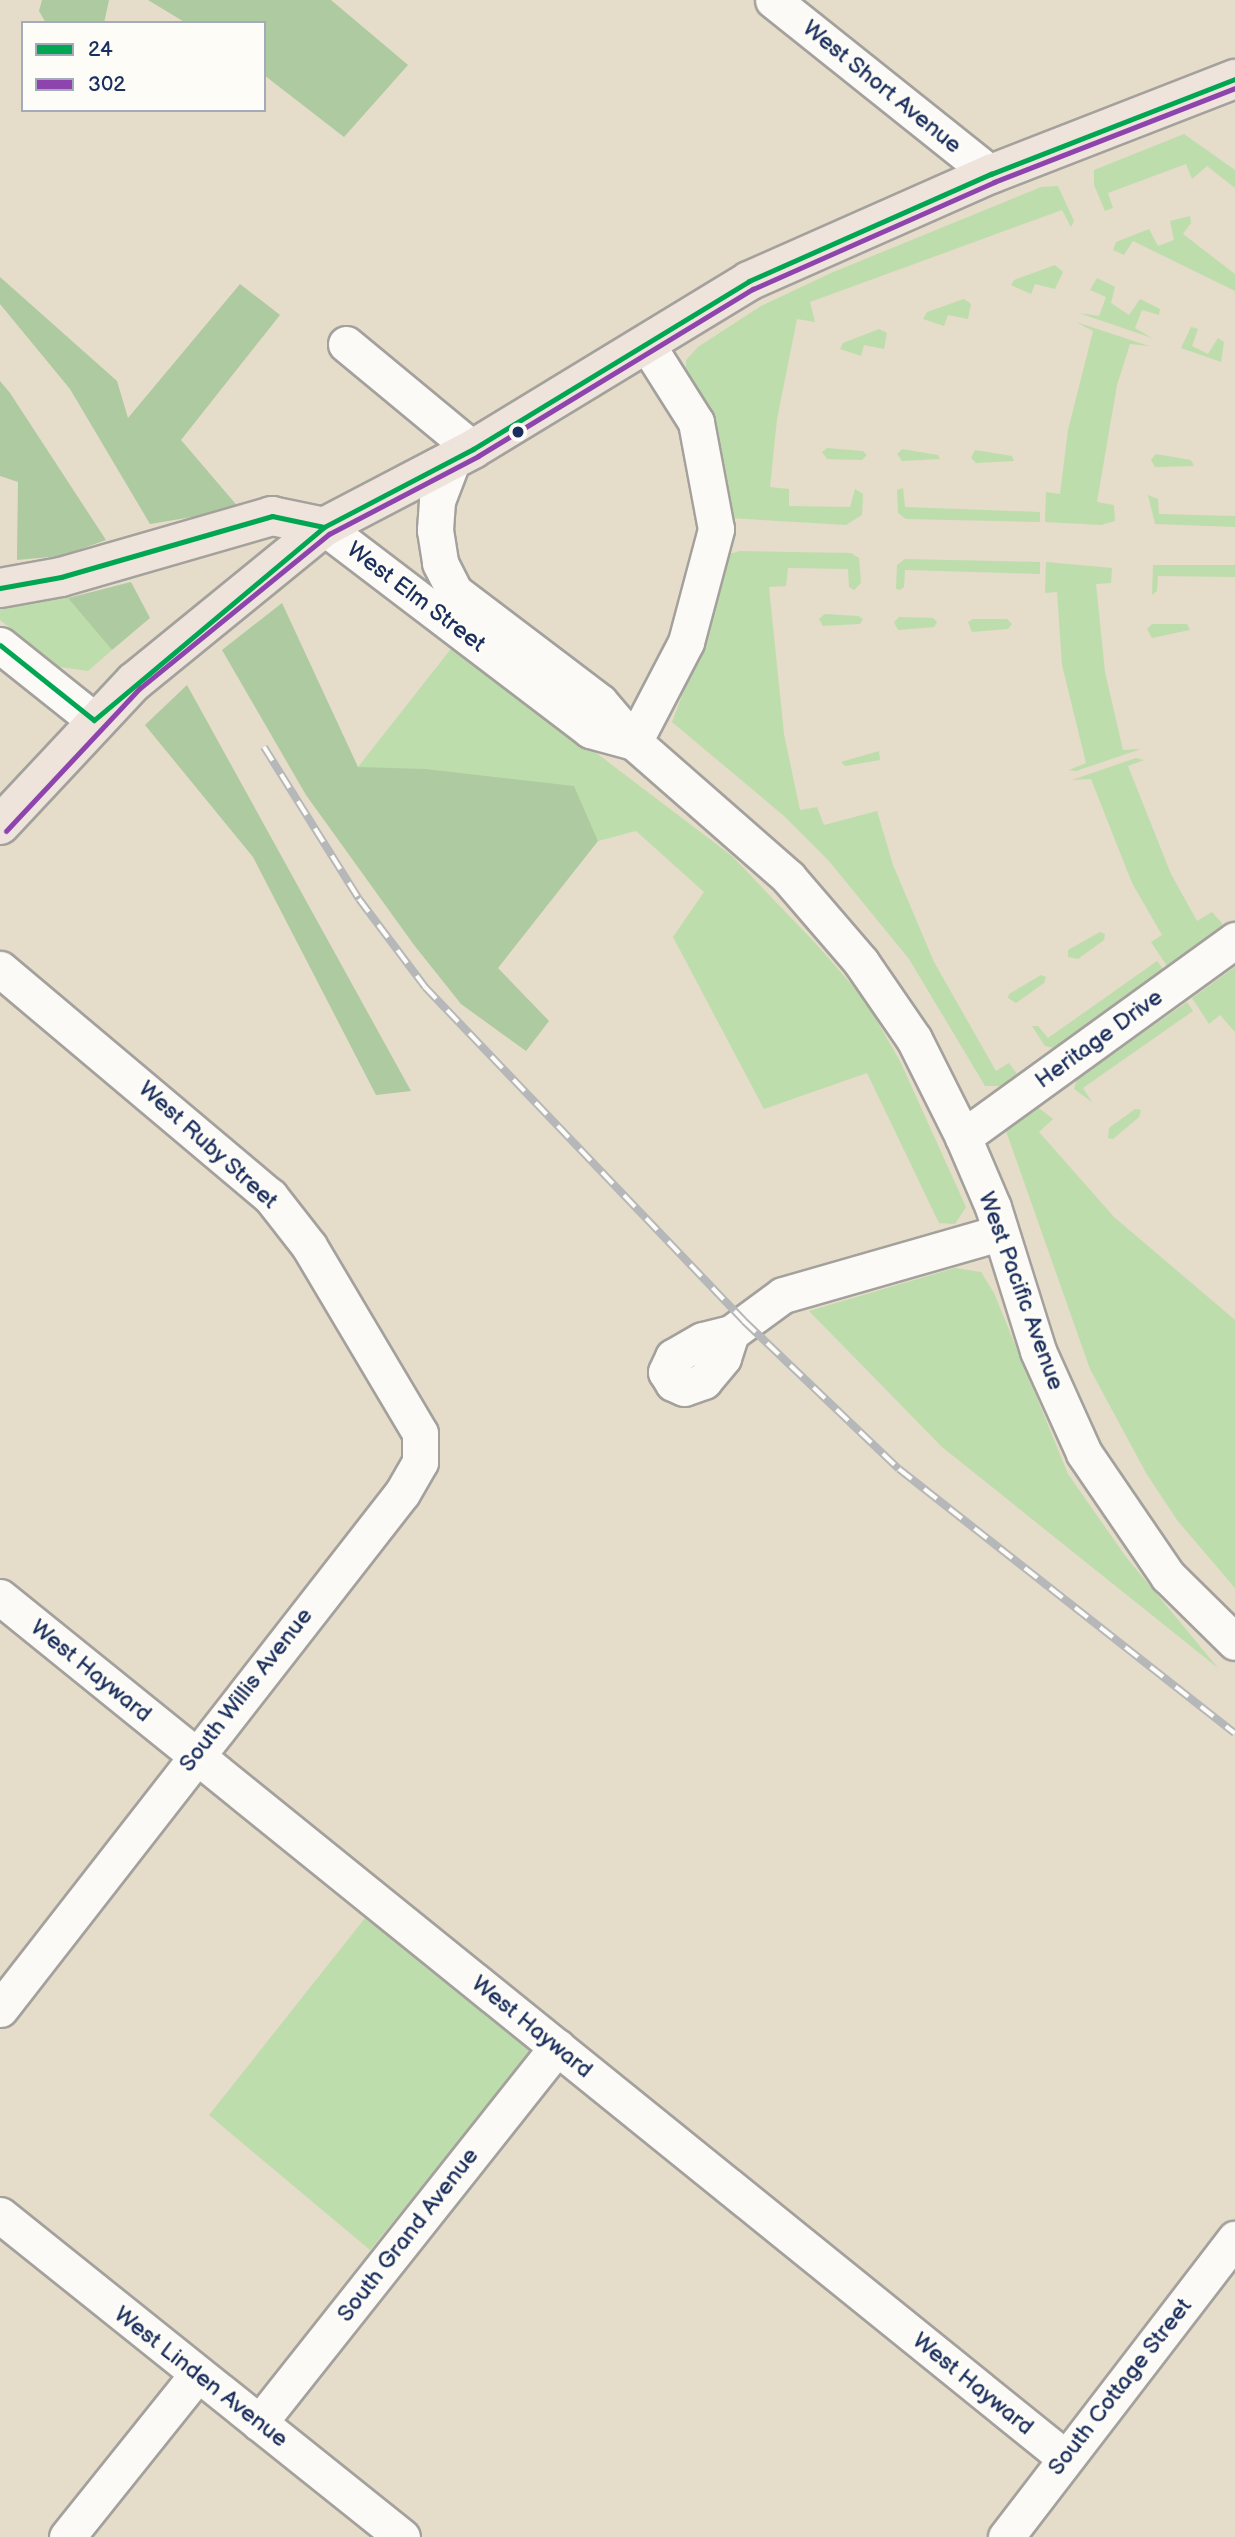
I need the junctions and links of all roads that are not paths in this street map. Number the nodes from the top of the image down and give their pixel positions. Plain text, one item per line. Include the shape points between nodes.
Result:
1 (773, 0) edge
2 (1235, 79) edge
3 (991, 174) junction
4 (646, 343) junction
5 (346, 344) dead end
6 (463, 454) junction
7 (324, 527) junction
8 (0, 588) edge
9 (455, 592) junction
10 (0, 645) edge
11 (94, 720) junction
12 (634, 742) junction
13 (0, 825) edge
14 (1235, 940) edge
15 (0, 969) edge
16 (963, 1137) junction
17 (999, 1233) junction
18 (731, 1334) dead end
19 (378, 1356) joint
20 (0, 1597) edge
21 (1235, 1642) edge
22 (195, 1755) junction
23 (0, 2009) edge
24 (557, 2047) junction
25 (0, 2215) edge
26 (1235, 2239) edge
27 (197, 2375) junction
28 (259, 2423) junction
29 (1064, 2457) junction
30 (67, 2537) edge
31 (402, 2537) edge
32 (1006, 2537) edge

1 - 3 street, West Short Avenue
2 - 3 main road
3 - 4 main road via 749,281
4 - 6 main road
4 - 12 street via 696,422 716,529 686,642
5 - 6 street
6 - 7 main road
6 - 9 street, West Elm Street via 437,501 435,530 440,563
7 - 8 main road via 272,516 61,578
7 - 9 street, West Elm Street via 376,543 433,587
7 - 11 main road
7 - 12 street, West Elm Street via 590,730
9 - 12 street, West Elm Street via 600,702
10 - 11 street
11 - 13 main road
12 - 16 street, West Elm Street via 757,848 862,962 914,1039
14 - 16 street, Heritage Drive
15 - 19 street, West Ruby Street via 270,1196 309,1246
16 - 17 street, West Pacific Avenue
17 - 18 street via 783,1296
17 - 21 street, West Pacific Avenue via 1038,1351 1084,1452 1168,1576
19 - 22 street, South Willis Avenue via 420,1433 420,1462 402,1493
20 - 22 street, West Hayward
22 - 23 street, South Willis Avenue
22 - 24 street, West Hayward
24 - 28 street, South Grand Avenue
24 - 29 street, West Hayward
25 - 27 street, West Linden Avenue
26 - 29 street, South Cottage Street
27 - 28 street, West Linden Avenue
27 - 30 street
28 - 31 street, West Linden Avenue
29 - 32 street, South Cottage Street

